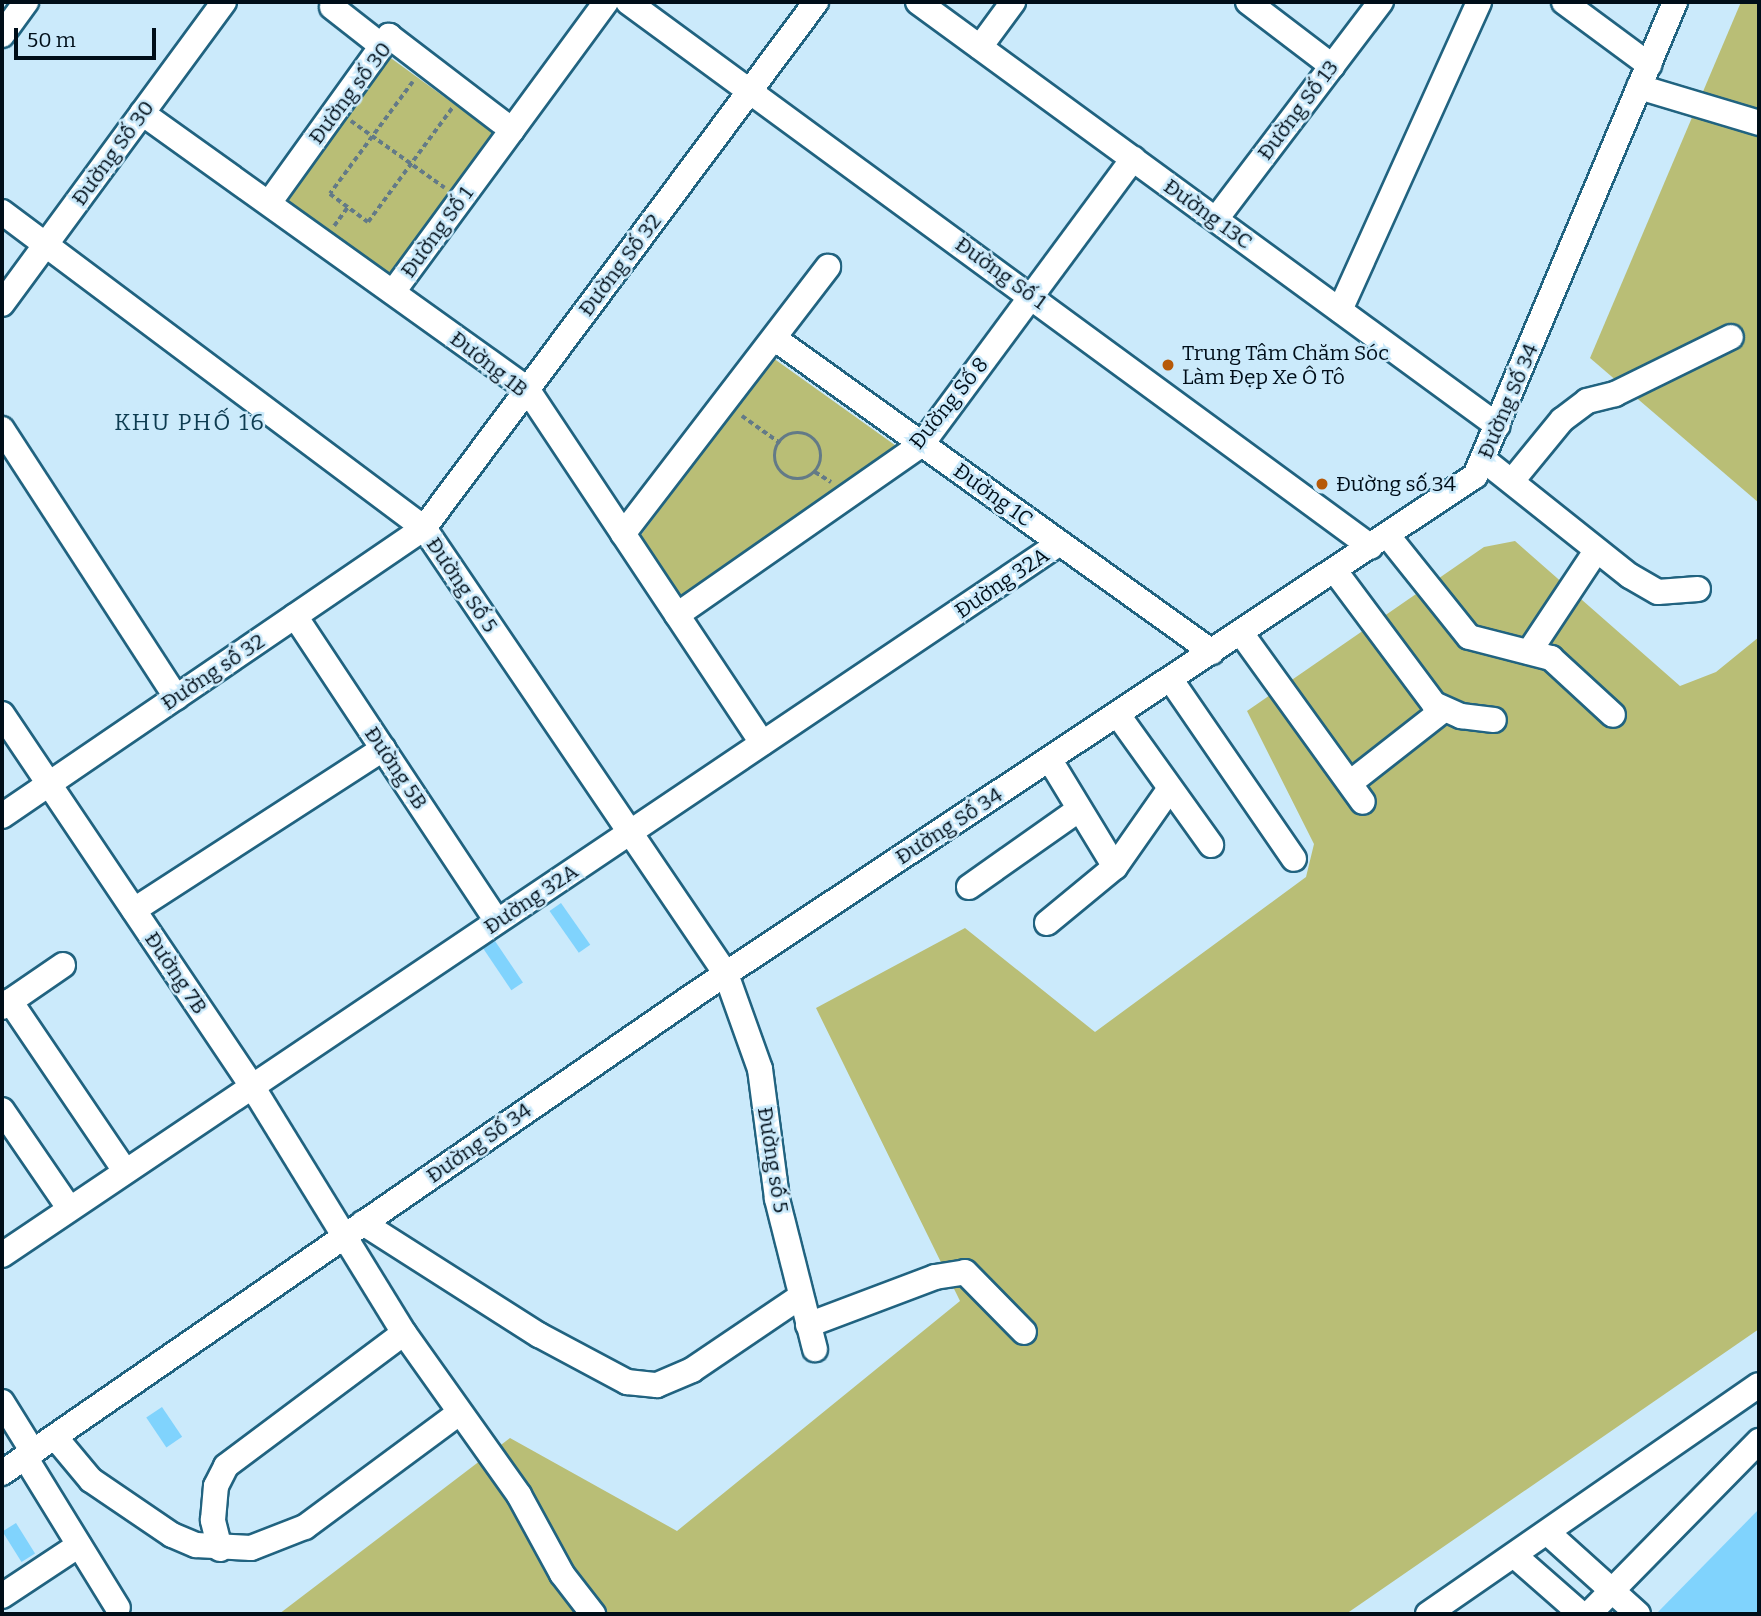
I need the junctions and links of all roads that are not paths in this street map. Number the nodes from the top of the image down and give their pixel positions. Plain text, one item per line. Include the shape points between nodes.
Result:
1 (26, 2) edge
2 (224, 2) edge
3 (606, 2) edge
4 (628, 2) edge
5 (816, 2) edge
6 (918, 2) edge
7 (1013, 2) edge
8 (1248, 2) edge
9 (1381, 2) edge
10 (1479, 2) edge
11 (1564, 2) edge
12 (1675, 2) edge
13 (332, 7) dead end
14 (2, 35) edge
15 (382, 46) junction
16 (980, 47) junction
17 (1332, 66) junction
18 (1644, 76) junction
19 (749, 90) junction
20 (142, 113) junction
21 (1759, 123) edge
22 (512, 130) junction
23 (1133, 159) junction
24 (269, 203) junction
25 (2, 212) edge
26 (1216, 219) junction
27 (46, 244) junction
28 (828, 267) dead end
29 (393, 292) junction
30 (1033, 296) junction
31 (2, 304) edge
32 (1340, 310) junction
33 (1731, 337) dead end
34 (774, 338) junction
35 (527, 389) junction
36 (1498, 426) junction
37 (2, 429) edge
38 (922, 444) junction
39 (1484, 460) junction
40 (1512, 481) junction
41 (424, 528) junction
42 (623, 534) junction
43 (1380, 541) junction
44 (1060, 543) junction
45 (1597, 551) junction
46 (1335, 571) junction
47 (1698, 589) dead end
48 (677, 615) junction
49 (295, 616) junction
50 (1241, 633) junction
51 (1212, 652) junction
52 (1529, 652) junction
53 (1171, 680) junction
54 (176, 697) junction
55 (1443, 710) junction
56 (2, 714) edge
57 (1118, 715) junction
58 (1613, 715) dead end
59 (1494, 720) dead end
60 (762, 743) junction
61 (383, 750) junction
62 (1050, 760) junction
63 (50, 783) junction
64 (1169, 790) junction
65 (1078, 810) junction
66 (2, 816) edge
67 (630, 832) junction
68 (1211, 845) dead end
69 (1294, 859) dead end
70 (1115, 867) junction
71 (969, 887) dead end
72 (134, 910) junction
73 (497, 921) junction
74 (1047, 923) dead end
75 (63, 965) dead end
76 (726, 974) junction
77 (6, 1004) edge
78 (252, 1086) junction
79 (2, 1110) edge
80 (125, 1171) junction
81 (69, 1208) junction
82 (354, 1229) junction
83 (2, 1255) edge
84 (800, 1297) junction
85 (404, 1332) junction
86 (1024, 1332) dead end
87 (1759, 1385) edge
88 (2, 1402) edge
89 (459, 1413) junction
90 (55, 1437) junction
91 (1759, 1441) edge
92 (29, 1455) junction
93 (2, 1472) edge
94 (1548, 1533) junction
95 (79, 1545) junction
96 (220, 1549) junction
97 (1515, 1556) junction
98 (1613, 1588) junction
99 (2, 1596) edge
100 (118, 1608) dead end
101 (593, 1614) edge
102 (1429, 1614) edge
103 (1581, 1614) edge
104 (1589, 1614) edge
105 (1638, 1614) edge

1 - 14 street
2 - 20 street, Đường Số 30
3 - 22 street, Đường Số 1
4 - 19 street, Đường Số 1
5 - 19 street, Đường Số 32
6 - 16 street, Đường 13C
7 - 16 street
8 - 17 street
9 - 17 street, Đường Số 13
10 - 32 street
11 - 18 street
12 - 18 street, Đường Số 34
13 - 15 street
15 - 22 street, Đường số 30 via 389,36
15 - 24 street, Đường số 30
16 - 23 street, Đường 13C
17 - 26 street, Đường Số 13
18 - 21 street
18 - 36 street, Đường Số 34
19 - 30 street, Đường Số 1
19 - 35 street, Đường Số 32
20 - 24 street, Đường 1B
20 - 27 street, Đường Số 30
22 - 29 street, Đường Số 1
23 - 26 street, Đường 13C
23 - 30 street, Đường Số 8
24 - 29 street, Đường 1B
25 - 27 street, Đường Số 5
26 - 32 street, Đường 13C
27 - 31 street, Đường Số 30
27 - 41 street, Đường Số 5
28 - 34 street
29 - 35 street, Đường 1B
30 - 38 street, Đường Số 8
30 - 43 street, Đường Số 1
32 - 36 street, Đường 13C
33 - 40 street via 1615,394 1587,401 1562,420
34 - 38 street, Đường 1C
34 - 42 street
35 - 41 street, Đường Số 32
35 - 42 street, Đường 1B
36 - 39 street, Đường Số 34
37 - 54 street
38 - 44 street, Đường 1C
38 - 48 street, Đường Số 8
39 - 40 street
39 - 43 street, Đường Số 34 via 1475,476 1461,487
40 - 45 street
41 - 49 street, Đường số 32
41 - 67 street, Đường Số 5
42 - 48 street, Đường 1B
43 - 46 street, Đường Số 34
43 - 52 street, Đường Số 1 via 1469,637
44 - 51 street, Đường 1C
44 - 60 street, Đường 32A
45 - 47 street via 1658,592
45 - 52 street
46 - 50 street, Đường Số 34
46 - 55 street
48 - 60 street, Đường 1B
49 - 54 street, Đường số 32
49 - 61 street, Đường 5B
50 - 51 street, Đường Số 34
50 - 55 street via 1357,792
51 - 53 street, Đường Số 34
52 - 58 street, Đường Số 1 via 1552,658
53 - 57 street, Đường Số 34
53 - 69 street
54 - 63 street, Đường số 32
55 - 59 street
56 - 63 street, Đường 7B
57 - 62 street, Đường Số 34
57 - 64 street
60 - 67 street, Đường 32A
61 - 72 street
61 - 73 street, Đường 5B
62 - 65 street
62 - 76 street, Đường Số 34
63 - 66 street, Đường số 32
63 - 72 street, Đường 7B
64 - 68 street
64 - 70 street
65 - 70 street
65 - 71 street
67 - 73 street, Đường 32A
67 - 76 street, Đường Số 5
70 - 74 street
72 - 78 street, Đường 7B
73 - 78 street, Đường 32A
75 - 77 street
76 - 82 street, Đường Số 34
76 - 84 street, Đường số 5 via 760,1069 778,1199
77 - 80 street
78 - 80 street, Đường 32A
78 - 82 street, Đường 7B
79 - 81 street
80 - 81 street, Đường 32A
81 - 83 street, Đường 32A
82 - 84 street via 627,1382 657,1385 692,1370
82 - 85 street, Đường 7B
82 - 90 street, Đường Số 34
84 - 86 street, Đường số 5 via 811,1337 935,1277 965,1272
85 - 89 street, Đường 7B
85 - 96 street via 226,1466 216,1486 213,1520
87 - 94 street
88 - 92 street
89 - 96 street via 304,1527 251,1548
89 - 101 street, Đường 7B via 519,1495 562,1574
90 - 92 street, Đường Số 34
90 - 96 street via 92,1480 138,1514 183,1540
91 - 98 street
92 - 93 street, Đường Số 34
92 - 95 street
94 - 97 street
94 - 98 street
95 - 99 street
95 - 100 street
97 - 102 street
97 - 103 street
98 - 104 street
98 - 105 street

